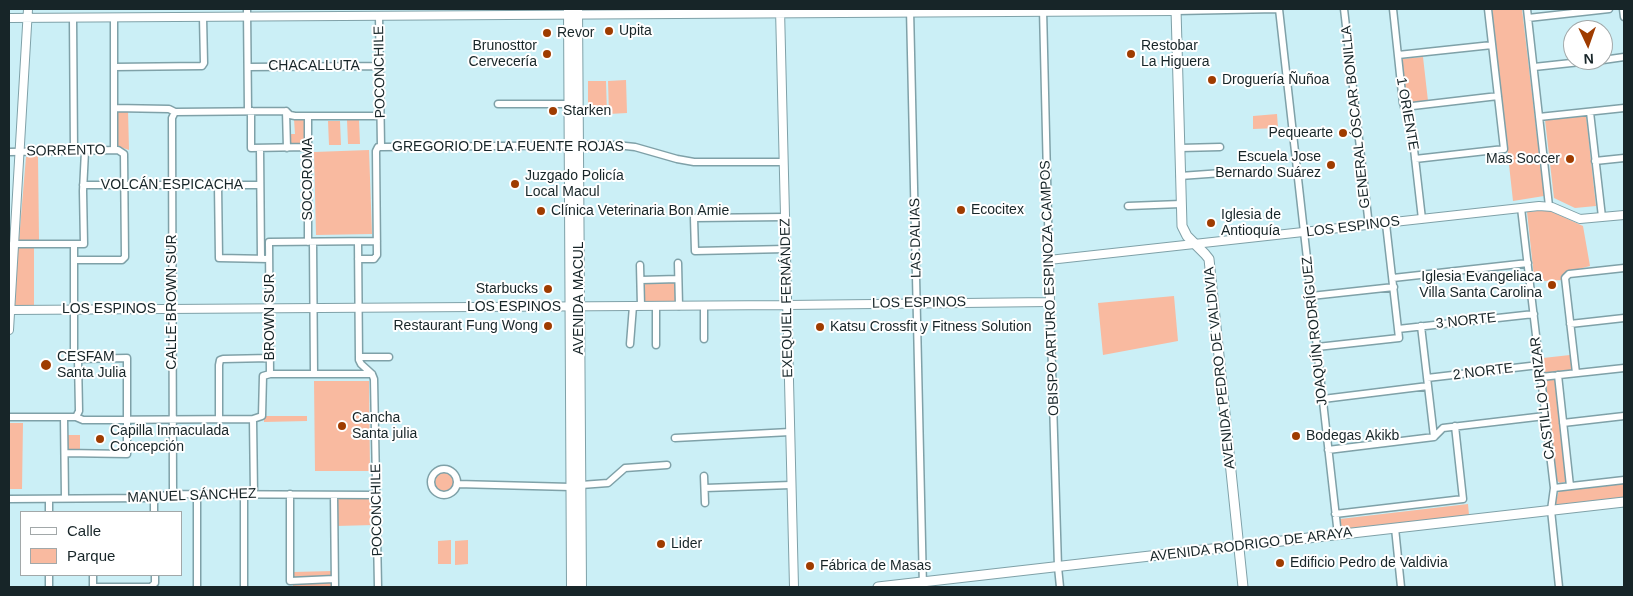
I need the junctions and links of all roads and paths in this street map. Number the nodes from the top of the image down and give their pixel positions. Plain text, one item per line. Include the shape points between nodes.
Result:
1 (28, 9) edge
2 (1278, 9) edge
3 (1344, 9) edge
4 (1392, 9) edge
5 (1488, 9) edge
6 (1527, 9) edge
7 (1609, 9) edge
8 (1623, 9) edge
9 (1043, 10) edge
10 (1176, 10) edge
11 (780, 11) edge
12 (910, 11) edge
13 (340, 12) edge
14 (573, 12) edge
15 (247, 13) edge
16 (379, 16) junction
17 (203, 17) junction
18 (1624, 17) edge
19 (9, 18) edge
20 (27, 18) junction
21 (73, 18) junction
22 (114, 18) junction
23 (1528, 18) junction
24 (1492, 45) junction
25 (1398, 55) junction
26 (1563, 64) edge
27 (380, 66) junction
28 (114, 67) junction
29 (248, 67) junction
30 (1534, 67) junction
31 (1498, 96) junction
32 (498, 104) dead end
33 (569, 104) junction
34 (1404, 107) junction
35 (114, 108) junction
36 (1624, 108) edge
37 (286, 110) junction
38 (250, 111) junction
39 (175, 112) junction
40 (1590, 112) junction
41 (308, 116) junction
42 (380, 116) junction
43 (1539, 117) junction
44 (381, 146) junction
45 (574, 146) junction
46 (308, 147) junction
47 (1220, 147) dead end
48 (260, 148) junction
49 (287, 148) junction
50 (1180, 148) junction
51 (114, 150) junction
52 (74, 151) junction
53 (85, 151) junction
54 (9, 152) edge
55 (18, 152) junction
56 (1624, 158) edge
57 (1415, 159) junction
58 (1595, 161) junction
59 (783, 162) junction
60 (1236, 172) dead end
61 (1180, 176) junction
62 (83, 185) junction
63 (125, 185) junction
64 (172, 185) junction
65 (218, 185) junction
66 (260, 185) junction
67 (12, 200) edge
68 (1181, 204) junction
69 (1128, 206) dead end
70 (1549, 206) junction
71 (1521, 208) junction
72 (1624, 215) edge
73 (785, 216) junction
74 (1602, 217) junction
75 (1422, 219) junction
76 (1386, 224) junction
77 (1369, 226) junction
78 (1304, 233) junction
79 (311, 242) junction
80 (358, 242) junction
81 (376, 242) junction
82 (13, 244) junction
83 (74, 244) junction
84 (1195, 244) junction
85 (786, 249) junction
86 (261, 259) junction
87 (269, 259) junction
88 (358, 259) junction
89 (74, 260) junction
90 (1049, 260) junction
91 (678, 263) dead end
92 (1528, 263) junction
93 (640, 265) dead end
94 (1624, 268) edge
95 (1392, 278) junction
96 (678, 279) junction
97 (640, 280) junction
98 (1394, 287) junction
99 (1311, 296) junction
100 (1050, 302) junction
101 (917, 304) junction
102 (787, 305) junction
103 (637, 306) junction
104 (656, 306) junction
105 (678, 306) junction
106 (704, 306) junction
107 (575, 307) junction
108 (270, 308) junction
109 (314, 308) junction
110 (359, 308) junction
111 (172, 309) junction
112 (9, 310) edge
113 (74, 310) junction
114 (1534, 314) junction
115 (1624, 318) edge
116 (1570, 324) junction
117 (1421, 326) junction
118 (1398, 329) junction
119 (9, 330) edge
120 (704, 339) dead end
121 (630, 344) dead end
122 (656, 345) dead end
123 (1317, 347) junction
124 (359, 357) junction
125 (389, 357) dead end
126 (270, 358) junction
127 (78, 359) junction
128 (1539, 365) junction
129 (1624, 368) edge
130 (1576, 373) junction
131 (270, 374) junction
132 (314, 374) junction
133 (372, 374) junction
134 (1558, 375) junction
135 (1541, 377) junction
136 (1427, 378) junction
137 (1428, 386) junction
138 (1323, 398) junction
139 (1545, 416) junction
140 (1624, 416) edge
141 (9, 417) edge
142 (64, 417) junction
143 (76, 417) junction
144 (173, 419) junction
145 (219, 419) junction
146 (254, 419) junction
147 (127, 420) junction
148 (1563, 423) junction
149 (1455, 426) junction
150 (790, 432) junction
151 (1434, 437) junction
152 (675, 438) dead end
153 (1328, 450) junction
154 (65, 453) junction
155 (667, 465) dead end
156 (704, 476) dead end
157 (1624, 480) edge
158 (457, 484) junction
159 (792, 485) junction
160 (576, 486) junction
161 (1570, 486) junction
162 (705, 488) junction
163 (1554, 488) junction
164 (173, 494) junction
165 (198, 494) junction
166 (244, 494) junction
167 (254, 494) junction
168 (290, 494) junction
169 (334, 495) junction
170 (376, 495) junction
171 (154, 497) junction
172 (65, 498) junction
173 (9, 499) edge
174 (49, 499) junction
175 (1624, 502) edge
176 (705, 503) dead end
177 (1551, 510) junction
178 (49, 511) edge
179 (154, 511) edge
180 (1335, 514) junction
181 (1395, 528) junction
182 (1338, 535) junction
183 (1239, 546) junction
184 (1058, 567) junction
185 (155, 576) edge
186 (334, 579) junction
187 (923, 585) edge
188 (93, 587) edge
189 (197, 587) edge
190 (244, 587) edge
191 (334, 587) edge
192 (378, 587) edge
193 (572, 587) edge
194 (581, 587) edge
195 (794, 587) edge
196 (878, 587) edge
197 (1060, 587) edge
198 (1243, 587) edge
199 (1401, 587) edge
200 (1558, 587) edge

1 - 20 street
2 - 10 street
2 - 78 street, JOAQUÍN RODRÍGUEZ
3 - 77 street, GENERAL ÓSCAR BONILLA
4 - 25 street, 1 ORIENTE
5 - 24 street
6 - 23 street
7 - 23 street
8 - 18 street
9 - 10 street
9 - 12 street
9 - 90 street, OBISPO ARTURO ESPINOZA CAMPOS
10 - 50 main road, AVENIDA PEDRO DE VALDIVIA
11 - 12 street
11 - 14 street
11 - 59 street, EXEQUIEL FERNÁNDEZ
12 - 101 street, LAS DALIAS
13 - 15 street
13 - 16 street
14 - 16 street
14 - 33 main road, AVENIDA MACUL
14 - 45 main road, AVENIDA MACUL
15 - 17 street
15 - 29 street
16 - 27 street, POCONCHILE
17 - 22 street
17 - 28 street via 202,66
19 - 20 street
20 - 21 street
20 - 55 street
21 - 22 street
21 - 52 street
22 - 28 street
23 - 30 street
24 - 25 street
24 - 31 street
25 - 34 street, 1 ORIENTE
26 - 30 street
27 - 29 street, CHACALLUTA
27 - 42 street, POCONCHILE
28 - 35 street
29 - 38 street
30 - 43 street
31 - 34 street
31 - 57 street via 1504,149
32 - 33 street
33 - 45 main road, AVENIDA MACUL
34 - 57 street, 1 ORIENTE via 1410,119
35 - 39 street via 169,109
35 - 51 street
36 - 40 street
37 - 38 street
37 - 41 street via 292,116
37 - 49 street
38 - 39 street
38 - 48 street via 251,148
39 - 64 street, CALLE BROWN SUR via 172,118
40 - 43 street
40 - 58 street
41 - 42 street
41 - 46 street, SOCOROMA
42 - 44 street, POCONCHILE
43 - 70 street
44 - 45 street, GREGORIO DE LA FUENTE ROJAS
44 - 81 street, POCONCHILE via 376,151
45 - 59 street, GREGORIO DE LA FUENTE ROJAS via 626,146 694,162
45 - 107 main road, AVENIDA MACUL
46 - 49 street
46 - 79 street, SOCOROMA
47 - 50 street
48 - 49 street
48 - 66 street, BROWN SUR
50 - 61 main road, AVENIDA PEDRO DE VALDIVIA
51 - 53 street, SORRENTO
51 - 63 street, SORRENTO via 125,155
52 - 53 street, SORRENTO
52 - 55 street, SORRENTO
53 - 62 street
54 - 55 street, SORRENTO
55 - 67 street
56 - 58 street
57 - 75 street, 1 ORIENTE
58 - 74 street
59 - 73 street, EXEQUIEL FERNÁNDEZ
60 - 61 street
61 - 68 main road, AVENIDA PEDRO DE VALDIVIA
62 - 63 street, VOLCÁN ESPICACHA
62 - 83 street via 84,244
63 - 64 street, VOLCÁN ESPICACHA
63 - 89 street via 125,259
64 - 65 street, VOLCÁN ESPICACHA
64 - 111 street, CALLE BROWN SUR
65 - 66 street, VOLCÁN ESPICACHA
65 - 86 street, BROWN SUR via 219,258
66 - 86 street, BROWN SUR
67 - 82 street
68 - 69 street
68 - 84 main road, AVENIDA PEDRO DE VALDIVIA via 1183,229
70 - 71 street, LOS ESPINOS
70 - 74 street, LOS ESPINOS via 1580,219
71 - 75 street, LOS ESPINOS
71 - 92 street, CASTILLO URIZAR
72 - 74 street, LOS ESPINOS
73 - 85 street, EXEQUIEL FERNÁNDEZ
73 - 85 street via 694,218 694,251
75 - 76 street, LOS ESPINOS
76 - 77 street, LOS ESPINOS
76 - 95 street
77 - 78 street, LOS ESPINOS
78 - 84 street, LOS ESPINOS
78 - 99 street, JOAQUÍN RODRÍGUEZ
79 - 80 street, BROWN SUR
79 - 87 street, BROWN SUR via 269,242
79 - 109 street, SOCOROMA
80 - 81 street, BROWN SUR
80 - 88 street
81 - 88 street, POCONCHILE via 376,258
82 - 83 street
82 - 112 street
83 - 89 street
84 - 90 street, LOS ESPINOS
84 - 183 main road, AVENIDA PEDRO DE VALDIVIA via 1209,261
85 - 102 street, EXEQUIEL FERNÁNDEZ
86 - 87 street, BROWN SUR
87 - 108 street, BROWN SUR
88 - 110 street
89 - 113 street
90 - 100 street, OBISPO ARTURO ESPINOZA CAMPOS
91 - 96 street
92 - 95 street
92 - 114 street, CASTILLO URIZAR
93 - 97 street
94 - 116 street via 1567,276
95 - 98 street
96 - 97 street
96 - 105 street
97 - 103 street
98 - 99 street
98 - 118 street
99 - 123 street, JOAQUÍN RODRÍGUEZ
100 - 101 street, LOS ESPINOS
100 - 184 street, OBISPO ARTURO ESPINOZA CAMPOS
101 - 102 street, LOS ESPINOS
101 - 187 street, LAS DALIAS
102 - 106 street, LOS ESPINOS
102 - 150 street, EXEQUIEL FERNÁNDEZ
103 - 104 street, LOS ESPINOS
103 - 107 street, LOS ESPINOS
103 - 121 street
104 - 105 street, LOS ESPINOS
104 - 122 street
105 - 106 street, LOS ESPINOS
106 - 120 street
107 - 110 street, LOS ESPINOS
107 - 160 main road, AVENIDA MACUL
108 - 109 street, LOS ESPINOS
108 - 111 street, LOS ESPINOS
108 - 126 street, BROWN SUR
109 - 110 street, LOS ESPINOS
109 - 132 street, SOCOROMA
110 - 124 street
111 - 113 street, LOS ESPINOS
111 - 144 street, CALLE BROWN SUR
112 - 113 street, LOS ESPINOS
112 - 119 street
113 - 127 street via 74,355
114 - 117 street, 3 NORTE
114 - 128 street, CASTILLO URIZAR
115 - 116 street
116 - 130 street
117 - 118 street, 3 NORTE
117 - 136 street
118 - 123 street via 1399,338
123 - 138 street, JOAQUÍN RODRÍGUEZ
124 - 125 street
124 - 133 street via 361,364
126 - 131 street, BROWN SUR
126 - 145 street via 220,360
127 - 143 street via 79,411
127 - 147 street via 127,358
128 - 135 street, CASTILLO URIZAR
128 - 136 street, 2 NORTE
129 - 130 street
130 - 134 street
131 - 132 street, BROWN SUR
131 - 146 street, BROWN SUR via 262,377 262,416
132 - 133 street, BROWN SUR
133 - 170 street, POCONCHILE via 375,382
134 - 135 street
134 - 148 street, CASTILLO URIZAR
135 - 139 street, CASTILLO URIZAR
136 - 137 street
137 - 138 street
137 - 151 street
138 - 153 street, JOAQUÍN RODRÍGUEZ
139 - 149 street
139 - 163 street, CASTILLO URIZAR
140 - 148 street
141 - 142 street
142 - 143 street
142 - 154 street
143 - 147 street via 83,420
144 - 145 street
144 - 147 street
144 - 164 street, CALLE BROWN SUR
145 - 146 street
146 - 167 street, BROWN SUR
147 - 154 street via 126,454
148 - 161 street, CASTILLO URIZAR
149 - 151 street via 1443,428
149 - 180 street via 1463,499
150 - 152 street
150 - 159 street, EXEQUIEL FERNÁNDEZ
151 - 153 street
153 - 180 street, JOAQUÍN RODRÍGUEZ
154 - 172 street
155 - 160 street via 625,468 608,483
156 - 162 street
157 - 161 street
158 - 158 street via 454,474 445,469 435,472 430,481 433,491 442,495 452,492
158 - 160 street
159 - 162 street
159 - 195 street, EXEQUIEL FERNÁNDEZ
160 - 193 main road, AVENIDA MACUL
160 - 194 main road, AVENIDA MACUL
161 - 163 street
162 - 176 street
163 - 177 street, CASTILLO URIZAR
164 - 165 street, MANUEL SÁNCHEZ
164 - 171 street, MANUEL SÁNCHEZ
165 - 166 street, MANUEL SÁNCHEZ
165 - 189 street
166 - 167 street, MANUEL SÁNCHEZ
166 - 190 street
167 - 168 street, MANUEL SÁNCHEZ
168 - 169 street, MANUEL SÁNCHEZ
168 - 186 street via 290,581
169 - 170 street, MANUEL SÁNCHEZ
169 - 186 street
170 - 192 street, POCONCHILE
171 - 172 street, MANUEL SÁNCHEZ
171 - 179 street
172 - 174 street, MANUEL SÁNCHEZ
173 - 174 street, MANUEL SÁNCHEZ
174 - 178 street
175 - 177 main road, AVENIDA RODRIGO DE ARAYA
177 - 181 main road, AVENIDA RODRIGO DE ARAYA
177 - 200 street, CASTILLO URIZAR
180 - 182 street, JOAQUÍN RODRÍGUEZ
181 - 182 main road, AVENIDA RODRIGO DE ARAYA
181 - 199 street
182 - 183 main road, AVENIDA RODRIGO DE ARAYA
183 - 184 main road, AVENIDA RODRIGO DE ARAYA
183 - 198 main road, AVENIDA PEDRO DE VALDIVIA
184 - 187 main road, AVENIDA RODRIGO DE ARAYA
184 - 197 street, OBISPO ARTURO ESPINOZA CAMPOS
185 - 188 street via 151,587
186 - 191 street
187 - 196 main road, AVENIDA RODRIGO DE ARAYA

